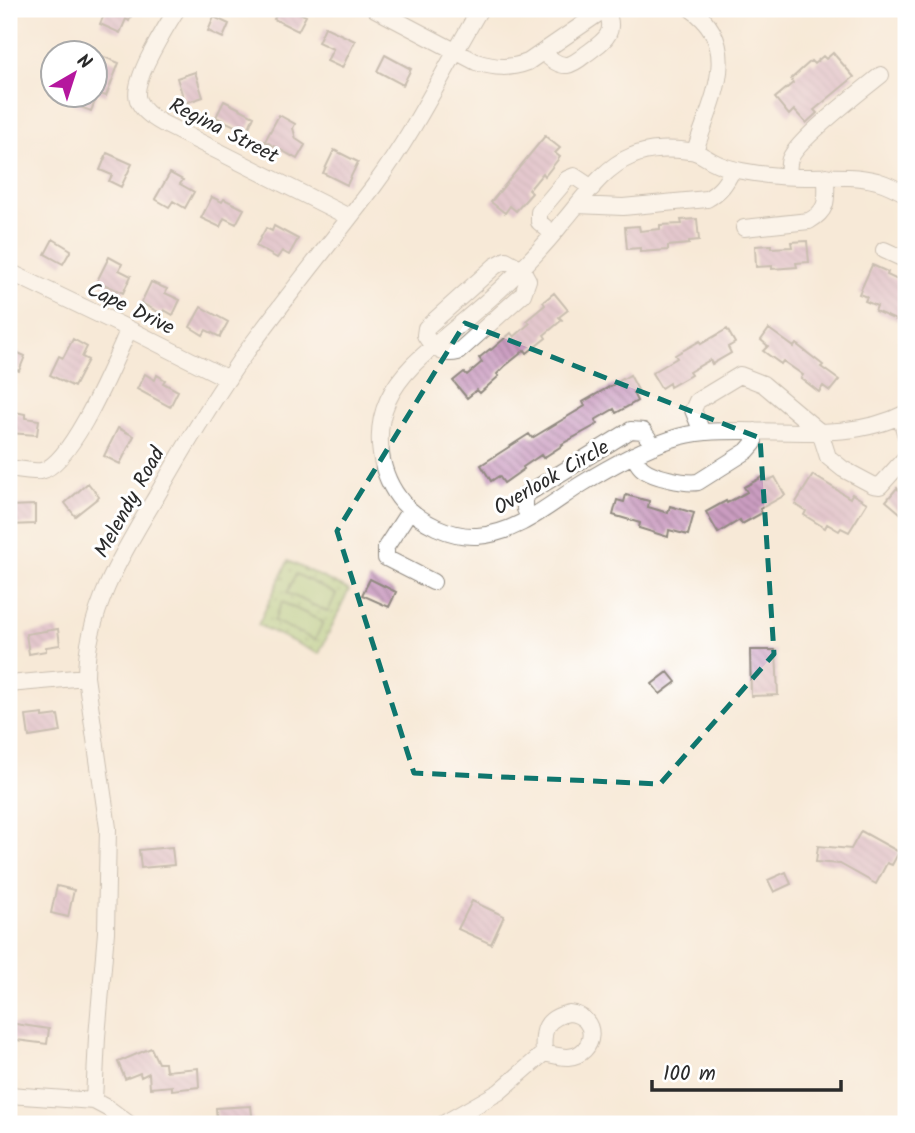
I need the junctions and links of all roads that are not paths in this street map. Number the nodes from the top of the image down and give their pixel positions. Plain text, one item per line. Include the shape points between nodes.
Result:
1 (177, 9) edge
2 (375, 9) edge
3 (480, 9) edge
4 (605, 9) edge
5 (691, 9) edge
6 (455, 51) junction
7 (543, 52) junction
8 (881, 75) dead end
9 (695, 151) junction
10 (733, 169) junction
11 (788, 176) junction
12 (826, 177) junction
13 (592, 188) junction
14 (906, 194) edge
15 (577, 205) junction
16 (349, 216) junction
17 (744, 228) dead end
18 (553, 234) junction
19 (884, 250) dead end
20 (906, 260) edge
21 (16, 275) dead end
22 (129, 329) junction
23 (228, 379) junction
24 (903, 415) edge
25 (755, 431) junction
26 (702, 432) junction
27 (820, 432) junction
28 (906, 436) edge
29 (654, 446) junction
30 (633, 455) junction
31 (906, 457) edge
32 (9, 468) edge
33 (410, 510) junction
34 (530, 518) junction
35 (433, 582) dead end
36 (86, 677) junction
37 (9, 684) edge
38 (544, 1053) dead end
39 (9, 1095) edge
40 (94, 1101) junction
41 (129, 1124) edge
42 (443, 1124) edge

1 - 16 street, Regina Street via 140,80 138,101 146,112
2 - 6 street
3 - 6 street, Melendy Road
4 - 7 street
4 - 7 street via 611,19 605,40 570,65 560,65
5 - 9 street via 714,36 721,65
6 - 7 street via 503,68 516,67
6 - 16 street, Melendy Road via 391,162
8 - 11 street via 807,138 789,161
9 - 10 street, Overlook Circle
9 - 13 street, Overlook Circle via 661,149 632,155
10 - 11 street, Overlook Circle
10 - 15 street via 726,184 707,199 624,207
11 - 12 street, Overlook Circle
12 - 14 street, Overlook Circle via 877,181
12 - 17 street via 826,204 809,221
13 - 15 street, Overlook Circle
13 - 18 street via 574,176 539,212 539,222
15 - 18 street, Overlook Circle
16 - 23 street, Melendy Road
18 - 33 street, Overlook Circle via 522,269 411,368 386,403 379,447 387,474
19 - 20 street
21 - 22 street, Cape Drive
22 - 23 street, Cape Drive
22 - 32 street via 64,455 41,471
23 - 36 street, Melendy Road via 114,571 94,625
24 - 27 street, Overlook Circle via 865,428
24 - 28 street
25 - 26 street, Overlook Circle
25 - 27 street, Overlook Circle
25 - 30 street via 754,443 747,451 698,482 651,474
26 - 27 street via 693,410 697,401 740,375 763,384
26 - 29 street, Overlook Circle
27 - 31 street via 828,457 873,485 880,486
29 - 30 street, Overlook Circle
29 - 34 street via 643,431 631,430 525,495
30 - 34 street, Overlook Circle
33 - 34 street, Overlook Circle via 435,527 477,536
33 - 35 street via 386,547 386,558
36 - 37 street
36 - 40 street, Melendy Road via 108,828
38 - 42 street via 499,1091
39 - 40 street
40 - 41 street

